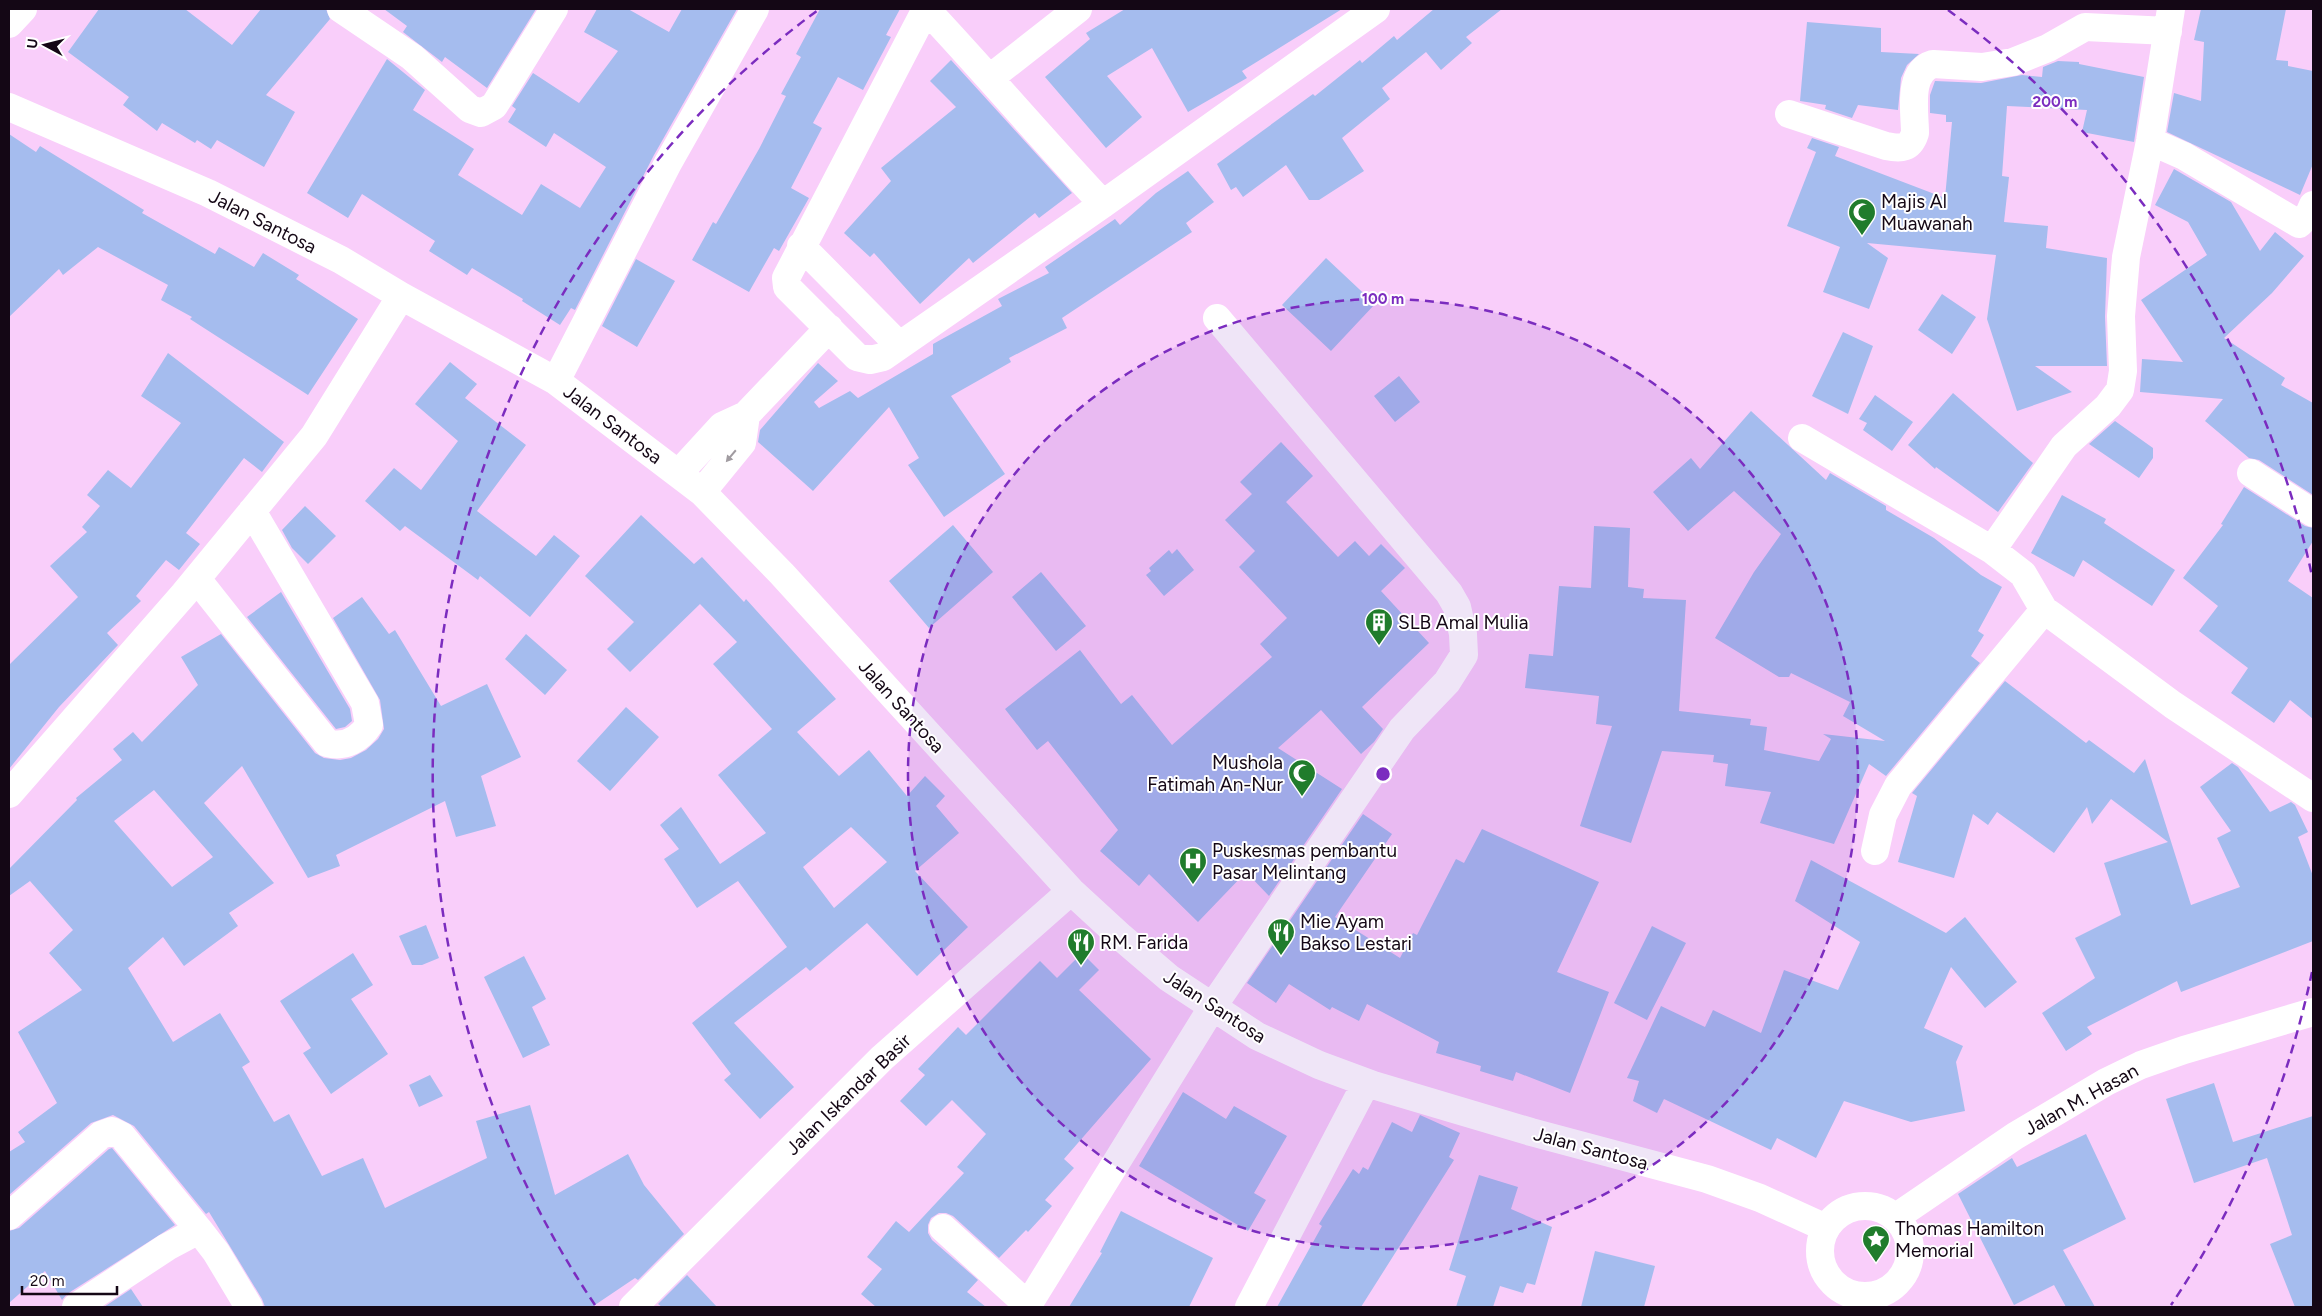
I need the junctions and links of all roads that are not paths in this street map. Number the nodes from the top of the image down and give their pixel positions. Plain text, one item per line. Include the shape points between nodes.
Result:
1 (23, 9) edge
2 (341, 9) edge
3 (554, 9) edge
4 (755, 9) edge
5 (926, 9) edge
6 (1078, 9) edge
7 (1376, 9) edge
8 (2085, 18) edge
9 (2169, 20) edge
10 (9, 24) edge
11 (990, 78) junction
12 (9, 107) edge
13 (1789, 114) dead end
14 (2150, 141) junction
15 (1103, 204) junction
16 (2313, 205) edge
17 (801, 246) junction
18 (401, 296) junction
19 (1217, 318) dead end
20 (829, 328) junction
21 (899, 345) junction
22 (556, 381) junction
23 (746, 415) junction
24 (1802, 438) dead end
25 (2251, 473) dead end
26 (678, 474) junction
27 (702, 492) junction
28 (252, 511) junction
29 (2313, 513) edge
30 (1992, 550) junction
31 (197, 579) junction
32 (2044, 610) junction
33 (9, 794) edge
34 (2313, 798) edge
35 (1875, 850) dead end
36 (1071, 891) junction
37 (1213, 1006) junction
38 (2313, 1012) edge
39 (1366, 1083) junction
40 (9, 1216) edge
41 (1896, 1217) junction
42 (943, 1228) dead end
43 (1826, 1228) junction
44 (199, 1230) junction
45 (1843, 1300) edge
46 (641, 1304) edge
47 (1029, 1306) edge
48 (76, 1307) edge
49 (248, 1307) edge
50 (1248, 1307) edge

1 - 10 street
2 - 3 street via 412,57 470,109 481,113 494,106
4 - 22 street via 668,163
5 - 11 street
5 - 17 street
6 - 11 street
7 - 15 street
8 - 9 street
8 - 13 street via 2048,48 2013,62 1982,67 1927,66 1916,79 1913,141 1902,148 1886,146
9 - 14 street
11 - 15 street via 1042,140
12 - 18 street, Jalan Santosa via 208,193 341,260
14 - 16 street via 2184,156 2299,224
14 - 30 street via 2126,257 2120,390 2108,406 2064,446
15 - 21 street
17 - 20 street via 786,278 787,287
17 - 21 street
18 - 22 street, Jalan Santosa
18 - 28 street via 314,436
19 - 37 street via 1449,592 1457,607 1464,656 1447,682 1402,729
20 - 21 street via 861,359 878,359
20 - 23 street
22 - 26 street, Jalan Santosa
23 - 26 street via 722,426
23 -> 27 street via 742,443
24 - 30 street
25 - 29 street
26 - 27 street, Jalan Santosa
27 - 36 street, Jalan Santosa via 782,574
28 - 31 street
28 - 31 street via 365,703 369,725 361,737 336,746 327,743
30 - 32 street via 2023,574
31 - 33 street
32 - 34 street via 2173,705
32 - 35 street via 1898,786 1883,815
36 - 37 street, Jalan Santosa via 1169,978
36 - 46 street, Jalan Iskandar Basir via 882,1058
37 - 39 street, Jalan Santosa via 1257,1036
37 - 47 street
38 - 41 street, Jalan M. Hasan via 2184,1050 2106,1082 2015,1136
39 - 43 street, Jalan Santosa via 1707,1179 1760,1198
39 - 50 street
40 - 44 street via 101,1135 112,1131 122,1136
41 - 43 street via 1878,1208 1858,1206 1840,1214
41 - 45 street via 1908,1235 1910,1257 1902,1278 1886,1292
42 - 47 street
43 - 45 street via 1820,1246 1822,1264
44 - 48 street via 167,1247
44 - 49 street via 216,1252

